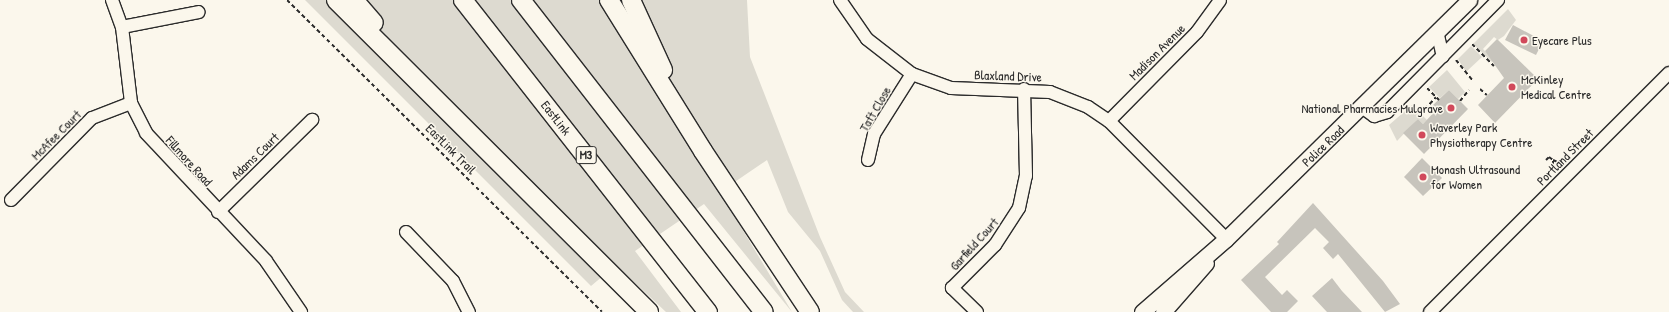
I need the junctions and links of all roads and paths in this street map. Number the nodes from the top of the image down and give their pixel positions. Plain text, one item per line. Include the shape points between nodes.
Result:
1 (112, 0) edge
2 (287, 0) edge
3 (336, 0) edge
4 (354, 0) edge
5 (463, 0) edge
6 (521, 0) edge
7 (609, 0) edge
8 (631, 0) edge
9 (840, 0) edge
10 (1220, 0) edge
11 (1469, 0) edge
12 (1498, 0) edge
13 (199, 12) dead end
14 (122, 27) junction
15 (1437, 31) junction
16 (1471, 44) dead end
17 (1443, 56) junction
18 (1456, 59) dead end
19 (1494, 66) dead end
20 (1669, 73) edge
21 (912, 74) junction
22 (1472, 80) dead end
23 (1427, 88) dead end
24 (1024, 89) junction
25 (1480, 89) dead end
26 (1469, 90) dead end
27 (1487, 95) dead end
28 (1436, 97) junction
29 (1439, 100) dead end
30 (1460, 101) dead end
31 (131, 103) junction
32 (1363, 108) junction
33 (1425, 109) dead end
34 (312, 120) dead end
35 (1109, 121) junction
36 (702, 151) junction
37 (868, 160) dead end
38 (1546, 160) dead end
39 (1553, 160) junction
40 (500, 163) junction
41 (1563, 164) dead end
42 (1553, 174) dead end
43 (11, 200) dead end
44 (218, 212) junction
45 (406, 232) dead end
46 (1226, 239) junction
47 (301, 312) edge
48 (469, 312) edge
49 (602, 312) edge
50 (649, 312) edge
51 (708, 312) edge
52 (764, 312) edge
53 (810, 312) edge
54 (978, 312) edge
55 (1142, 312) edge
56 (1163, 312) edge
57 (1430, 312) edge

1 - 14 street, Fillmore Road
2 - 49 path, EastLink Trail
3 - 40 highway
4 - 40 highway
5 - 51 highway, EastLink / M3
6 - 52 highway
7 - 36 highway
8 - 36 highway
9 - 21 street, Blaxland Drive via 867,39
10 - 35 street, Madison Avenue via 1197,32
11 - 15 main road, Police Road
12 - 17 street
13 - 14 street
14 - 31 street, Fillmore Road
15 - 17 street
15 - 32 main road, Police Road
16 - 19 path
17 - 32 street via 1388,112 1374,116
18 - 22 path
20 - 57 street, Portland Street
21 - 24 street, Blaxland Drive via 951,88
21 - 37 street, Taft Close via 874,134
23 - 28 path
24 - 35 street, Blaxland Drive via 1071,99
24 - 54 street, Garfield Court via 1026,176 1019,208 998,240 952,288
25 - 27 path
26 - 30 path
28 - 29 path
28 - 33 path
31 - 43 street, McAfee Court via 92,118
31 - 44 street, Fillmore Road via 158,148
32 - 46 main road, Police Road
34 - 44 street, Adams Court
35 - 46 street, Blaxland Drive
36 - 53 highway
38 - 39 path via 1549,157
39 - 41 path
39 - 42 path
40 - 50 highway
44 - 47 street, Fillmore Road via 266,261
45 - 48 street via 453,281
46 - 55 main road, Police Road
46 - 56 main road, Police Road

